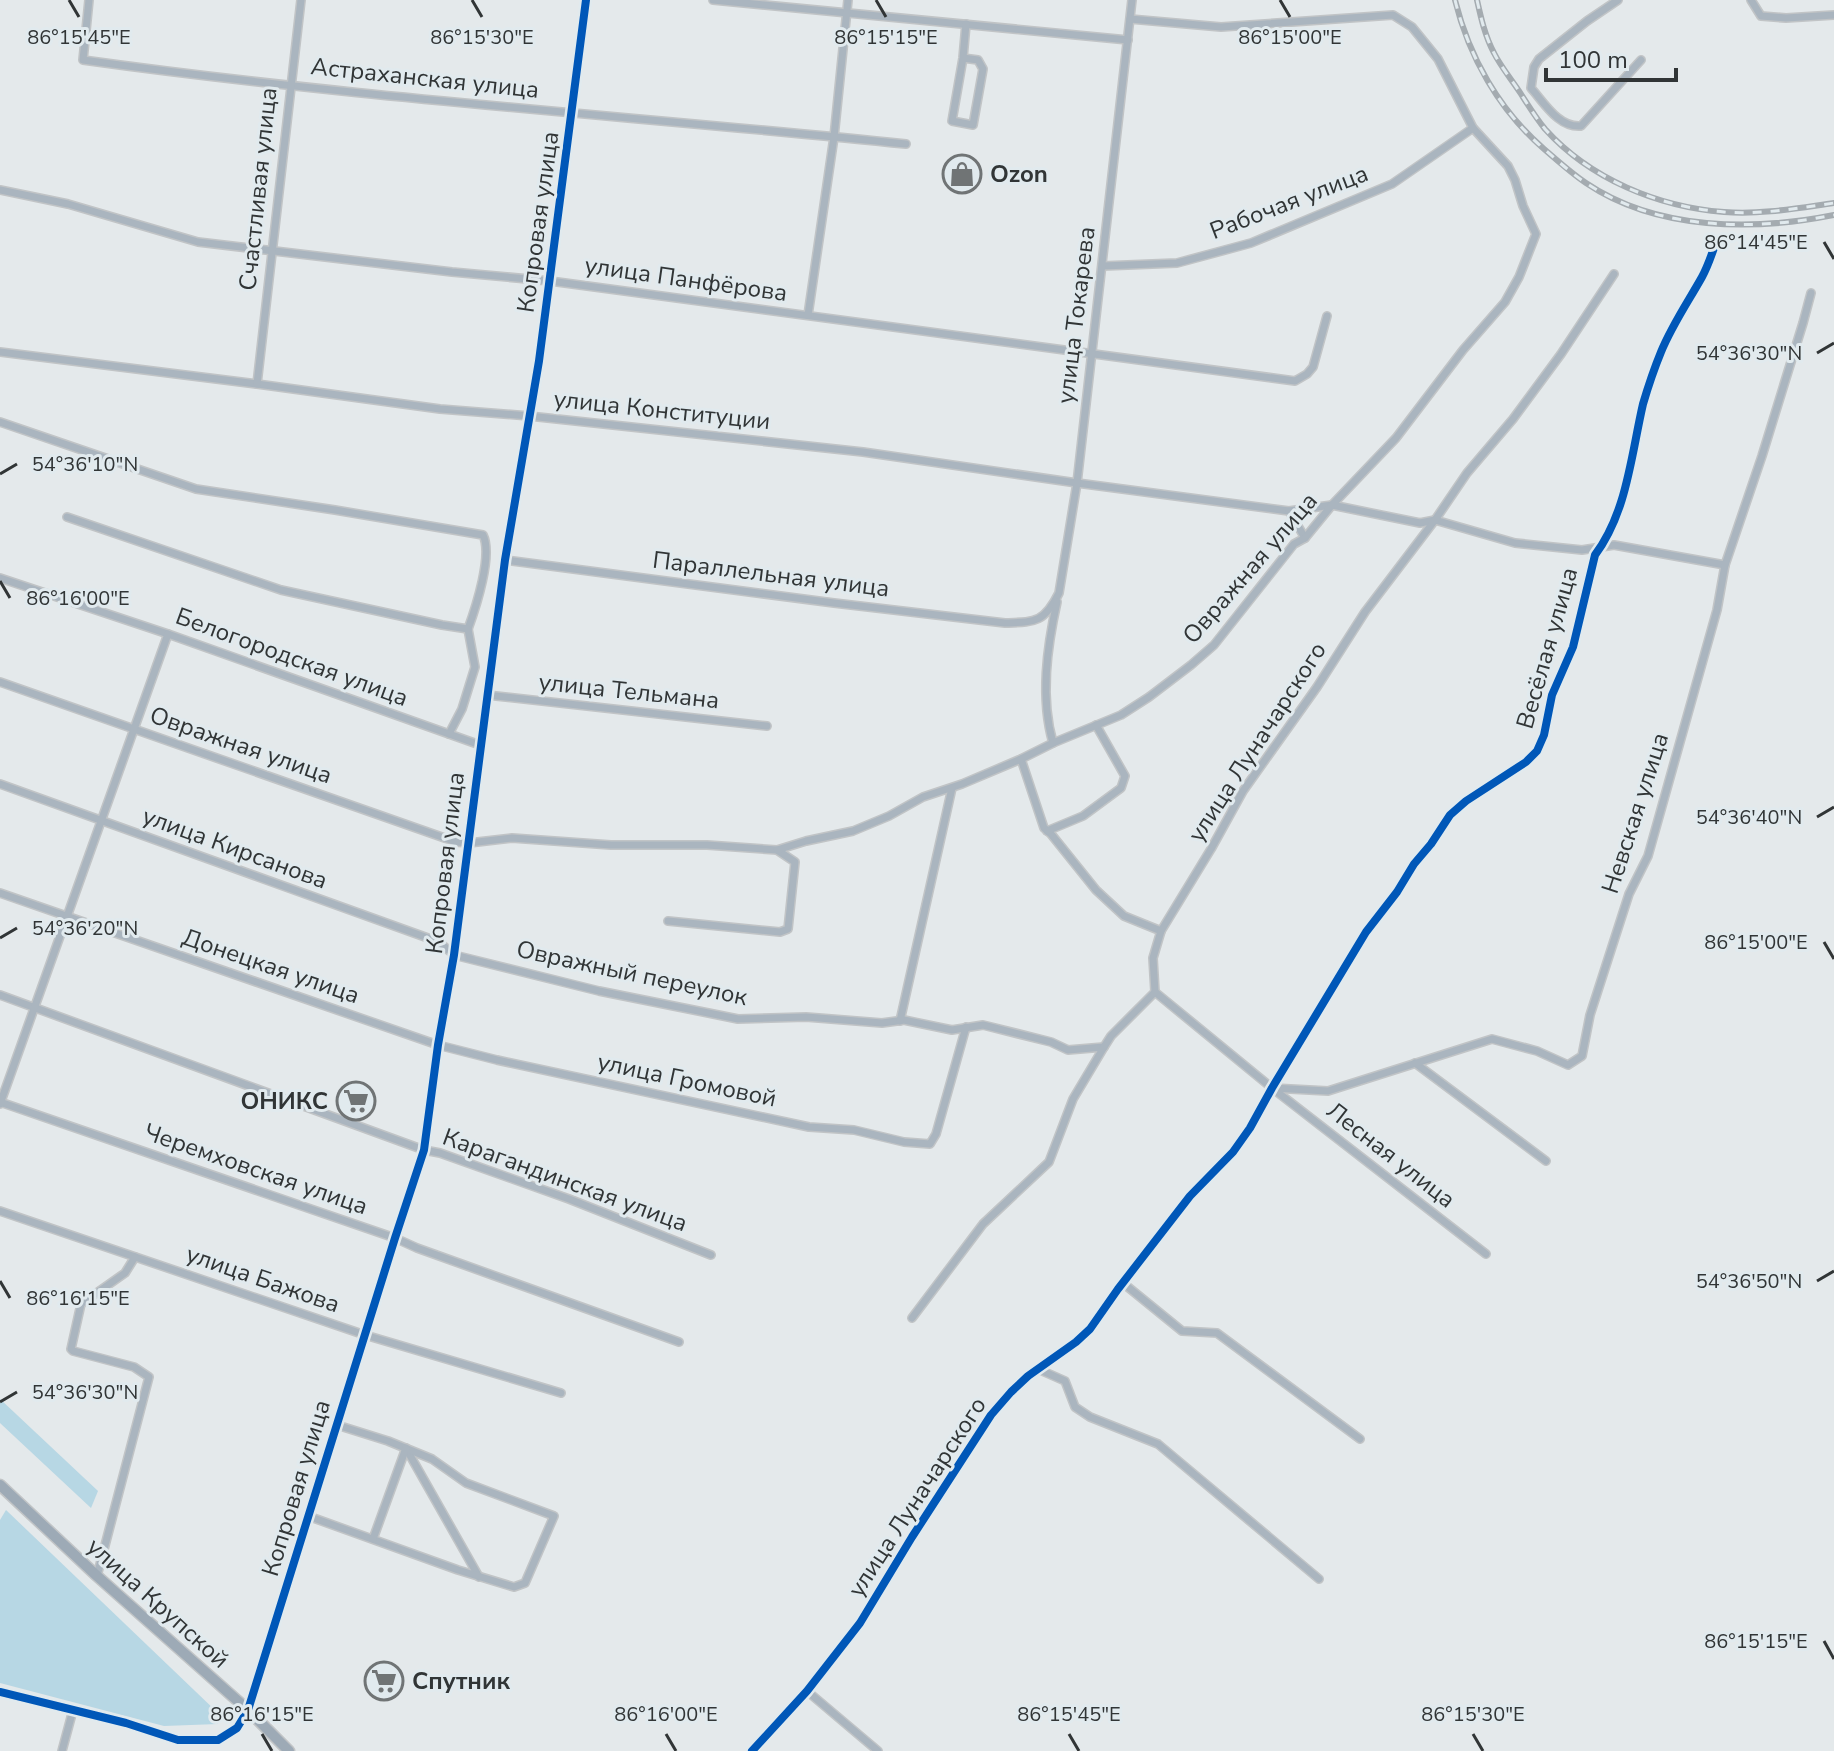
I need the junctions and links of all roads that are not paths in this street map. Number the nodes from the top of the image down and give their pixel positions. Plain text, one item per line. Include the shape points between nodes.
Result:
1 (89, 0) edge
2 (301, 0) edge
3 (586, 0) edge
4 (713, 0) edge
5 (848, 0) edge
6 (1132, 0) edge
7 (1618, 0) edge
8 (1751, 0) edge
9 (846, 13) junction
10 (1834, 15) edge
11 (1130, 19) junction
12 (966, 24) junction
13 (1128, 40) junction
14 (963, 58) junction
15 (1641, 60) dead end
16 (290, 84) junction
17 (572, 114) junction
18 (1473, 128) junction
19 (834, 137) junction
20 (906, 144) dead end
21 (0, 190) edge
22 (1716, 242) dead end
23 (272, 251) junction
24 (1103, 266) junction
25 (1614, 274) dead end
26 (550, 281) junction
27 (1811, 293) dead end
28 (808, 315) junction
29 (1327, 316) dead end
30 (0, 352) edge
31 (1092, 353) junction
32 (257, 384) junction
33 (529, 416) junction
34 (0, 422) edge
35 (1077, 483) junction
36 (1332, 505) junction
37 (1289, 511) junction
38 (67, 517) dead end
39 (1435, 520) junction
40 (1305, 538) junction
41 (1601, 547) junction
42 (505, 560) junction
43 (1725, 565) junction
44 (0, 578) edge
45 (1059, 593) junction
46 (468, 629) junction
47 (168, 634) junction
48 (0, 682) edge
49 (487, 695) junction
50 (1096, 725) junction
51 (767, 726) dead end
52 (134, 728) junction
53 (449, 734) junction
54 (1053, 743) junction
55 (480, 745) junction
56 (1021, 759) junction
57 (0, 784) edge
58 (952, 788) junction
59 (100, 821) junction
60 (1047, 831) junction
61 (469, 843) junction
62 (777, 850) junction
63 (0, 893) edge
64 (66, 916) junction
65 (668, 921) dead end
66 (1161, 931) junction
67 (454, 955) junction
68 (1155, 992) junction
69 (0, 995) edge
70 (36, 1006) junction
71 (902, 1021) junction
72 (966, 1027) junction
73 (438, 1045) junction
74 (1104, 1047) junction
75 (1415, 1063) junction
76 (1272, 1088) junction
77 (0, 1103) edge
78 (424, 1150) junction
79 (1546, 1161) dead end
80 (0, 1211) edge
81 (395, 1238) junction
82 (1486, 1254) dead end
83 (711, 1255) dead end
84 (135, 1257) junction
85 (1123, 1283) junction
86 (912, 1318) dead end
87 (365, 1335) junction
88 (679, 1342) dead end
89 (1038, 1369) junction
90 (561, 1393) dead end
91 (337, 1425) junction
92 (1360, 1439) dead end
93 (406, 1448) junction
94 (0, 1485) edge
95 (308, 1516) junction
96 (373, 1539) junction
97 (97, 1576) junction
98 (479, 1577) junction
99 (1319, 1579) dead end
100 (807, 1691) junction
101 (0, 1692) edge
102 (73, 1710) junction
103 (248, 1710) junction
104 (62, 1751) edge
105 (289, 1751) edge
106 (752, 1751) edge
107 (878, 1751) edge

1 - 16 street, Астраханская улица via 83,60
2 - 16 street, Счастливая улица
3 - 17 street, Копровая улица
4 - 9 street
5 - 9 street
6 - 11 street, улица Токарева
7 - 15 street via 1539,59 1531,88 1556,117 1581,126
8 - 10 street via 1761,16
9 - 12 street
9 - 19 street
11 - 13 street, улица Токарева
11 - 18 street, Овражная улица via 1221,27 1393,15 1412,27 1438,59
12 - 13 street
12 - 14 street
13 - 24 street, улица Токарева
14 - 14 street via 952,121 973,125 983,69 978,60
16 - 17 street, Астраханская улица
16 - 23 street, Счастливая улица
17 - 19 street, Астраханская улица
17 - 26 street, Копровая улица
18 - 24 street, Рабочая улица via 1392,184 1251,243 1177,263
18 - 36 street, Овражная улица via 1508,166 1536,234 1505,302 1396,438
19 - 20 street, Астраханская улица
19 - 28 street
21 - 23 street, улица Панфёрова via 198,242
22 - 41 street, Весёлая улица via 1661,352 1629,476
23 - 26 street, улица Панфёрова
23 - 32 street, Счастливая улица
24 - 31 street, улица Токарева
25 - 39 street, улица Луначарского via 1561,354
26 - 28 street, улица Панфёрова
26 - 33 street, Копровая улица
27 - 43 street, Невская улица
28 - 31 street, улица Панфёрова
29 - 31 street, улица Панфёрова via 1313,367 1295,381
30 - 32 street, улица Конституции
31 - 35 street, улица Токарева
32 - 33 street, улица Конституции
33 - 35 street, улица Конституции via 863,452
33 - 42 street, Копровая улица
34 - 46 street via 196,489 483,535 486,554 479,599
35 - 37 street, улица Конституции
35 - 45 street, улица Токарева
36 - 37 street, улица Конституции
36 - 39 street, улица Конституции via 1420,523
36 - 40 street, Овражная улица
37 - 40 street
38 - 46 street via 281,590
39 - 41 street, улица Конституции via 1515,543
39 - 66 street, улица Луначарского via 1243,791
40 - 50 street, Овражная улица via 1294,544 1214,645 1149,697
41 - 43 street, улица Конституции
41 - 76 street, Весёлая улица via 1537,751 1450,815 1366,932
42 - 45 street, Параллельная улица via 1005,623 1032,622
42 - 49 street, Копровая улица
43 - 75 street, Невская улица via 1648,856 1604,969 1582,1056 1568,1065 1492,1039
44 - 47 street, Белогородская улица
45 - 54 street, улица Токарева via 1047,677 1046,713
46 - 53 street via 475,667
47 - 52 street
47 - 53 street, Белогородская улица
48 - 52 street, Овражная улица
49 - 51 street, улица Тельмана
49 - 55 street, Копровая улица
50 - 54 street, Овражная улица
50 - 60 street via 1125,776 1121,788 1083,816
52 - 59 street
52 - 61 street, Овражная улица
53 - 55 street, Белогородская улица
54 - 56 street, Овражная улица
55 - 61 street, Копровая улица
56 - 58 street, Овражная улица
56 - 60 street
57 - 59 street, улица Кирсанова
58 - 62 street, Овражная улица via 853,831
58 - 71 street
59 - 64 street
59 - 67 street, улица Кирсанова via 439,942
60 - 66 street via 1124,916
61 - 62 street via 512,838
61 - 67 street, Копровая улица
62 - 65 street via 795,862 788,929
63 - 64 street, Донецкая улица
64 - 70 street
64 - 73 street, Донецкая улица
66 - 68 street, улица Луначарского via 1153,958
67 - 71 street, Овражный переулок via 738,1019
67 - 73 street, Копровая улица
68 - 74 street
68 - 76 street, Лесная улица
69 - 70 street, Карагандинская улица
70 - 77 street
70 - 78 street, Карагандинская улица
71 - 72 street, Овражный переулок via 952,1030
72 - 73 street, улица Громовой via 930,1144 809,1127
72 - 74 street, Овражный переулок via 983,1025 1068,1050
73 - 78 street, Копровая улица
74 - 86 street via 1073,1099 1049,1162 983,1224
75 - 76 street via 1328,1091
75 - 79 street
76 - 82 street, Лесная улица
76 - 85 street, улица Луначарского via 1233,1152 1190,1196
77 - 81 street, Черемховская улица
78 - 81 street, Копровая улица
78 - 83 street, Карагандинская улица
80 - 84 street, улица Бажова
81 - 87 street, Копровая улица
81 - 88 street, Черемховская улица
84 - 87 street, улица Бажова
84 - 97 street via 125,1273 81,1304 71,1349 134,1367 149,1377
85 - 89 street, улица Луначарского via 1090,1329
85 - 92 street via 1182,1331 1217,1333
87 - 90 street, улица Бажова
87 - 91 street, Копровая улица
89 - 99 street via 1065,1381 1075,1407 1090,1417 1158,1444
89 - 100 street, улица Луначарского via 991,1415 860,1623
91 - 93 street
91 - 95 street, Копровая улица
93 - 96 street
93 - 98 street
93 - 98 street via 466,1483 554,1516 525,1583 514,1587
94 - 97 street, улица Крупской
95 - 96 street
95 - 103 street, Копровая улица
96 - 98 street
97 - 103 street, улица Крупской
100 - 106 street, улица Луначарского
100 - 107 street
101 - 102 street
102 - 103 street via 178,1740 218,1740 237,1728
102 - 104 street
103 - 105 street, улица Крупской

